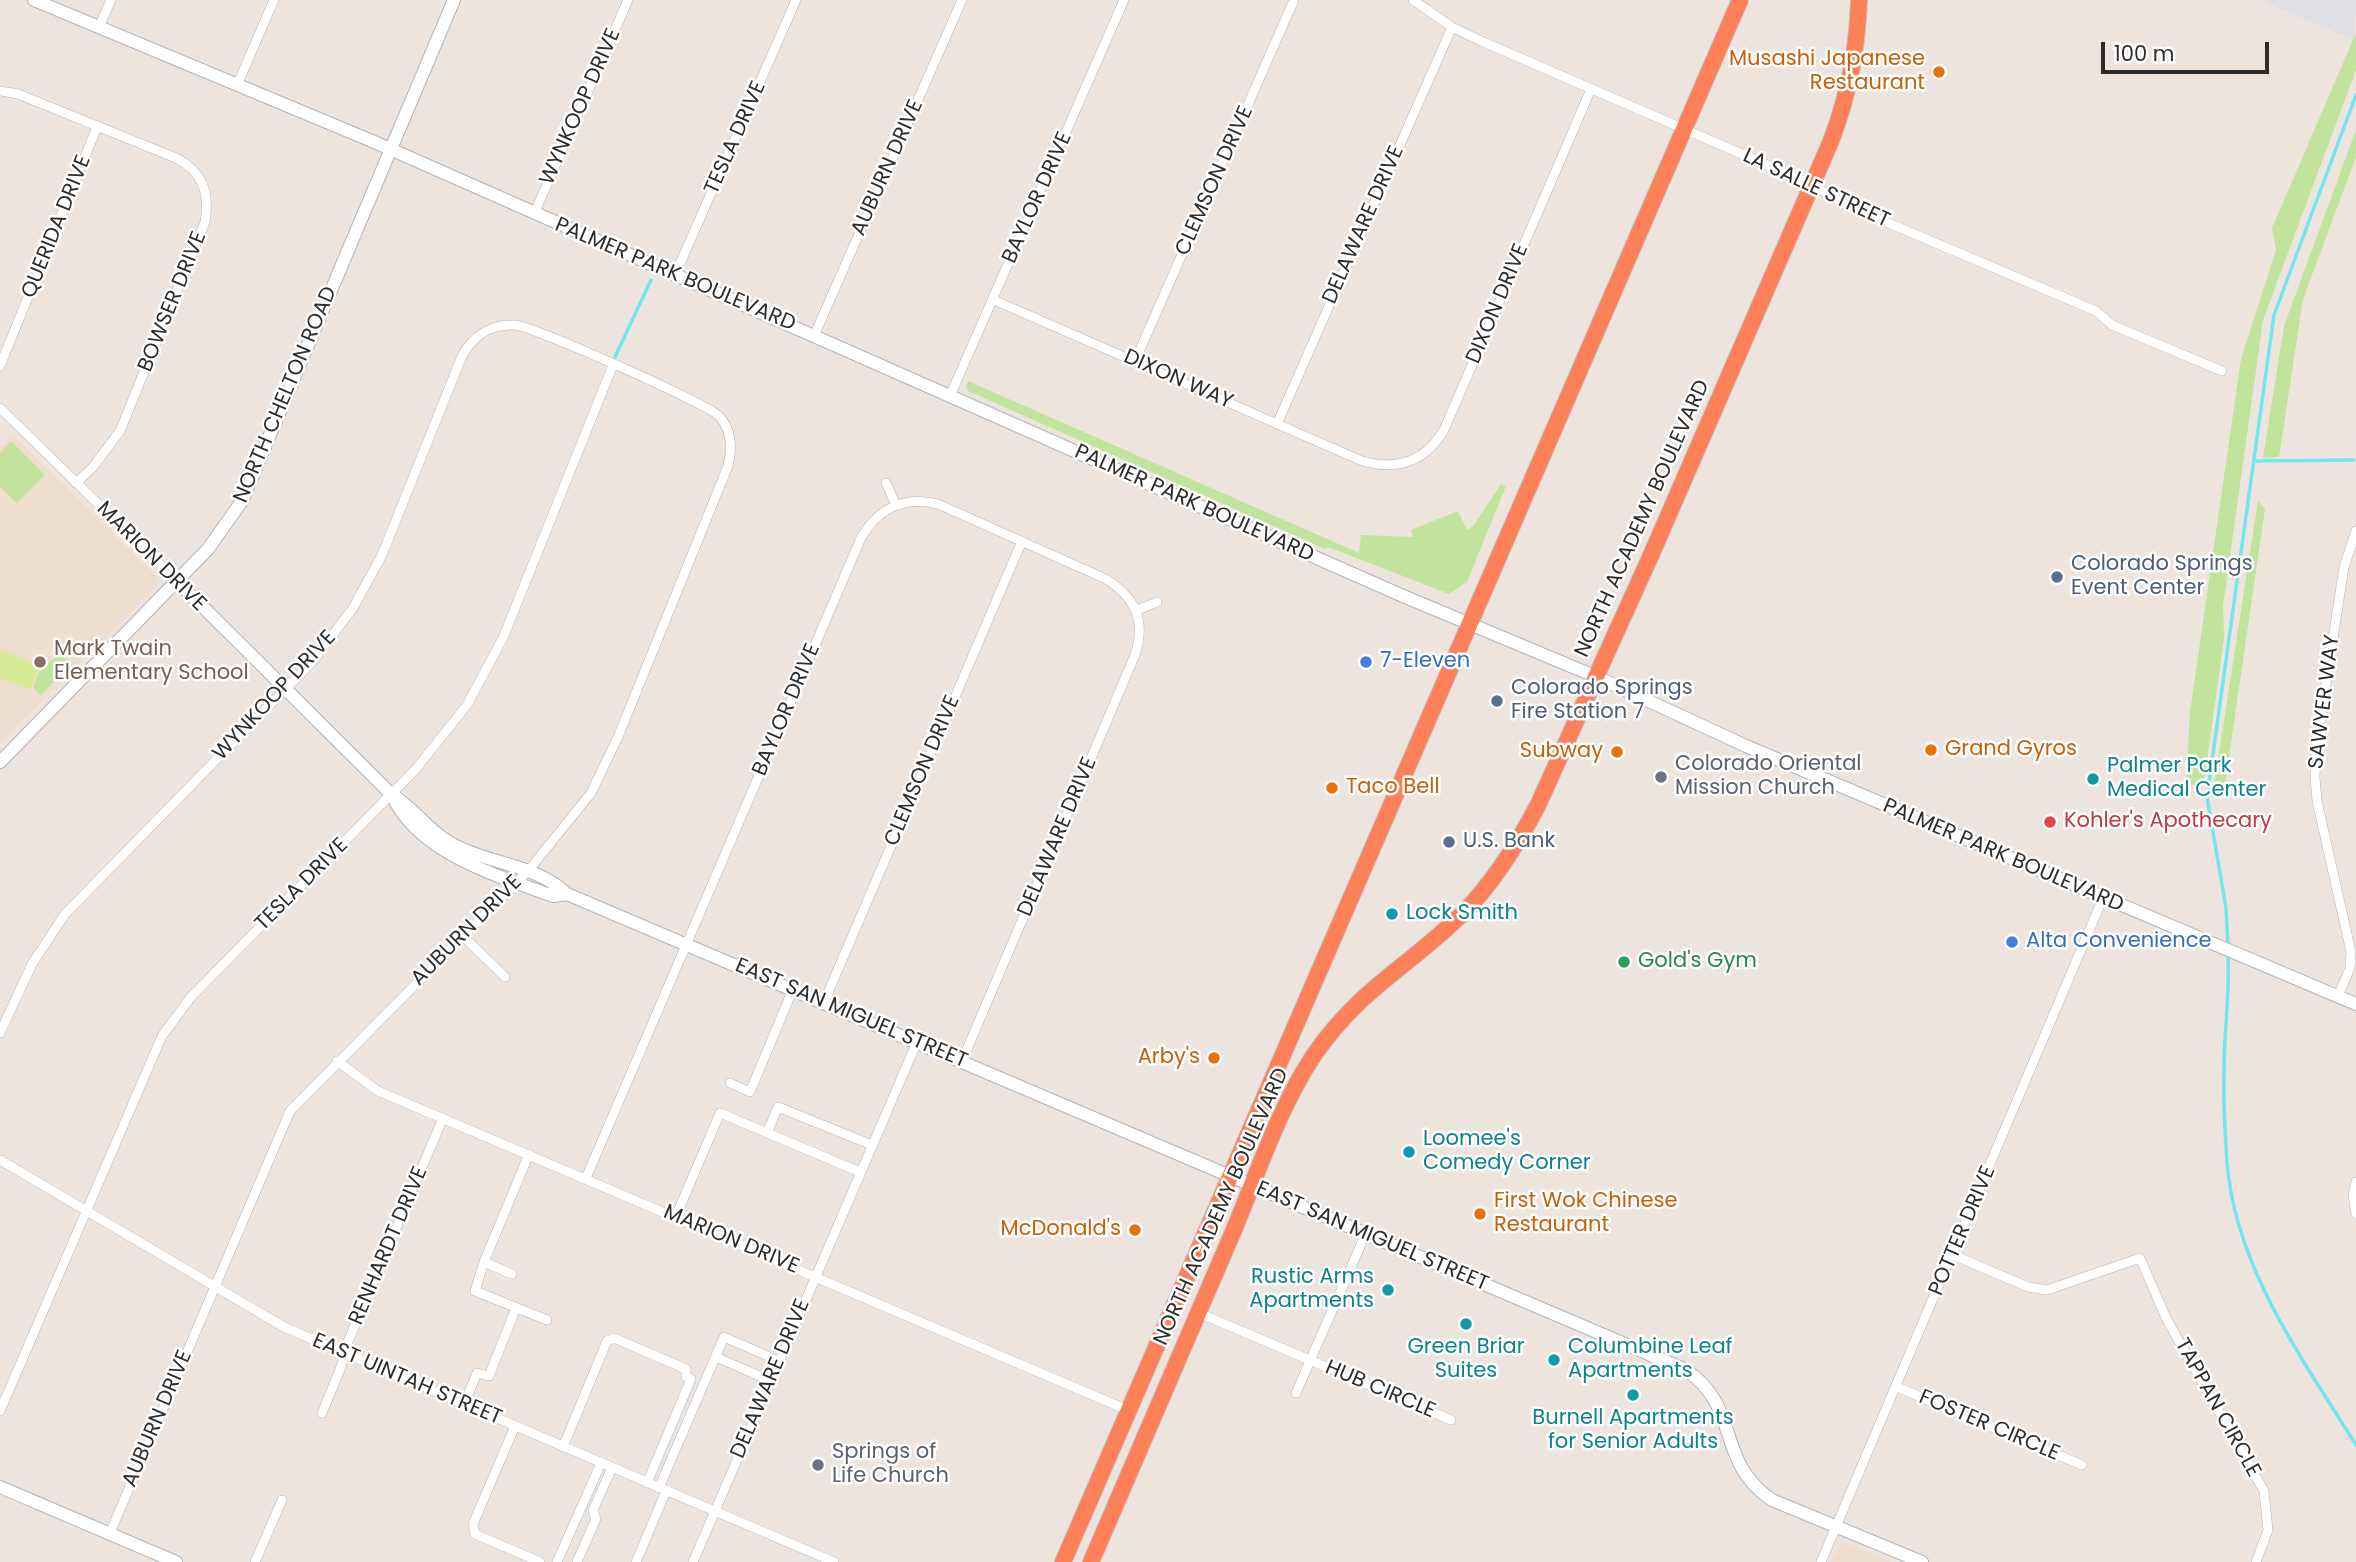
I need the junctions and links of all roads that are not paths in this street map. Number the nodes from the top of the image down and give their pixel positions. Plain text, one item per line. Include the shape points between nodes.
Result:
1 (34, 0) edge
2 (111, 0) edge
3 (274, 0) edge
4 (454, 0) edge
5 (628, 0) edge
6 (796, 0) edge
7 (962, 0) edge
8 (1125, 0) edge
9 (1294, 0) edge
10 (1413, 0) edge
11 (1740, 0) edge
12 (1859, 0) edge
13 (99, 27) junction
14 (1451, 27) junction
15 (237, 83) junction
16 (1591, 89) junction
17 (0, 91) edge
18 (97, 127) junction
19 (1684, 129) junction
20 (389, 149) junction
21 (1811, 184) junction
22 (534, 214) junction
23 (675, 275) junction
24 (994, 300) junction
25 (814, 336) junction
26 (1135, 361) junction
27 (614, 365) junction
28 (0, 366) edge
29 (2222, 371) dead end
30 (950, 397) junction
31 (0, 408) edge
32 (1277, 424) junction
33 (1362, 461) joint
34 (76, 483) junction
35 (886, 483) dead end
36 (896, 505) junction
37 (2356, 531) edge
38 (1022, 541) junction
39 (178, 582) junction
40 (1157, 602) dead end
41 (1137, 610) junction
42 (1469, 624) junction
43 (1597, 677) junction
44 (284, 691) junction
45 (0, 762) edge
46 (391, 794) junction
47 (528, 871) junction
48 (516, 882) junction
49 (567, 894) junction
50 (2103, 898) junction
51 (462, 935) junction
52 (686, 944) junction
53 (505, 977) dead end
54 (793, 989) junction
55 (2338, 996) junction
56 (824, 1002) junction
57 (2356, 1004) edge
58 (0, 1033) edge
59 (917, 1042) junction
60 (337, 1061) junction
61 (962, 1061) junction
62 (730, 1083) dead end
63 (443, 1118) junction
64 (767, 1133) junction
65 (872, 1145) junction
66 (528, 1154) junction
67 (0, 1160) edge
68 (860, 1172) junction
69 (1231, 1176) junction
70 (586, 1178) junction
71 (2356, 1182) edge
72 (1251, 1187) junction
73 (85, 1211) junction
74 (2356, 1214) edge
75 (676, 1216) junction
76 (1366, 1233) junction
77 (1953, 1255) junction
78 (484, 1262) junction
79 (512, 1274) dead end
80 (815, 1276) junction
81 (214, 1287) junction
82 (516, 1308) junction
83 (1199, 1312) junction
84 (547, 1320) dead end
85 (345, 1354) junction
86 (716, 1357) junction
87 (1310, 1360) junction
88 (779, 1361) junction
89 (771, 1381) junction
90 (1897, 1387) junction
91 (1296, 1393) dead end
92 (464, 1404) junction
93 (0, 1411) edge
94 (1130, 1411) junction
95 (322, 1413) dead end
96 (1451, 1420) dead end
97 (515, 1426) junction
98 (563, 1447) junction
99 (601, 1463) junction
100 (2082, 1465) dead end
101 (612, 1468) junction
102 (647, 1483) junction
103 (0, 1487) edge
104 (663, 1489) junction
105 (282, 1500) dead end
106 (715, 1511) junction
107 (1837, 1525) junction
108 (110, 1533) junction
109 (176, 1562) edge
110 (255, 1562) edge
111 (540, 1562) edge
112 (557, 1562) edge
113 (578, 1562) edge
114 (636, 1562) edge
115 (693, 1562) edge
116 (834, 1562) edge
117 (1063, 1562) edge
118 (1091, 1562) edge
119 (1821, 1562) edge
120 (1922, 1562) edge
121 (2256, 1562) edge

1 - 13 main road, PALMER PARK BOULEVARD
2 - 13 street
3 - 15 street
4 - 20 main road, NORTH CHELTON ROAD
5 - 22 street, WYNKOOP DRIVE
6 - 23 street, TESLA DRIVE
7 - 25 street, AUBURN DRIVE
8 - 24 street, BAYLOR DRIVE
9 - 26 street, CLEMSON DRIVE
10 - 14 street, LA SALLE STREET
11 - 19 highway, NORTH ACADEMY BOULEVARD
12 - 21 highway, NORTH ACADEMY BOULEVARD via 1857,46 1847,99
13 - 15 main road, PALMER PARK BOULEVARD
14 - 16 street, LA SALLE STREET
14 - 32 street, DELAWARE DRIVE
15 - 20 main road, PALMER PARK BOULEVARD
16 - 19 street, LA SALLE STREET
16 - 33 street, DIXON DRIVE via 1435,445 1403,464
17 - 18 street, BOWSER DRIVE
18 - 28 street, QUERIDA DRIVE
18 - 34 street, BOWSER DRIVE via 188,164 202,181 207,210 123,425
19 - 21 street, LA SALLE STREET
19 - 42 highway, NORTH ACADEMY BOULEVARD
20 - 22 main road, PALMER PARK BOULEVARD
20 - 39 main road, NORTH CHELTON ROAD via 252,483 221,534
21 - 29 street, LA SALLE STREET via 1846,205 2096,311 2112,326
21 - 43 highway, NORTH ACADEMY BOULEVARD
22 - 23 main road, PALMER PARK BOULEVARD
23 - 25 main road, PALMER PARK BOULEVARD
24 - 26 street, DIXON WAY
24 - 30 street, BAYLOR DRIVE
25 - 30 main road, PALMER PARK BOULEVARD
26 - 32 street, DIXON WAY
27 - 44 street, WYNKOOP DRIVE via 515,324 475,338 462,356 367,584 327,645
27 - 46 street, TESLA DRIVE via 491,664 455,722
27 - 47 street, AUBURN DRIVE via 710,408 725,425 731,454 618,737 591,793
30 - 42 main road, PALMER PARK BOULEVARD
31 - 34 street, MARION DRIVE
32 - 33 street, DIXON WAY
34 - 39 street, MARION DRIVE
35 - 36 street
36 - 38 street via 914,501 938,504
36 - 52 street, BAYLOR DRIVE via 873,519 861,538
37 - 55 street, SAWYER WAY via 2344,567 2316,749 2317,801 2351,952 2350,968
38 - 41 street via 1106,579 1128,596
38 - 56 street, CLEMSON DRIVE
39 - 44 main road, MARION DRIVE
39 - 45 main road, NORTH CHELTON ROAD
40 - 41 street
41 - 61 street, DELAWARE DRIVE via 1140,629 1135,655
42 - 43 main road, PALMER PARK BOULEVARD
42 - 69 highway, NORTH ACADEMY BOULEVARD
43 - 50 main road, PALMER PARK BOULEVARD via 1746,746
43 - 72 highway, NORTH ACADEMY BOULEVARD via 1518,842 1464,913 1363,995 1326,1037 1298,1083
44 - 46 main road, MARION DRIVE
44 - 58 street, WYNKOOP DRIVE via 65,914 32,964
46 - 47 main road, MARION DRIVE via 451,844
46 - 48 main road, MARION DRIVE via 399,811 436,845
46 - 73 street, TESLA DRIVE via 170,1024
47 - 48 street, AUBURN DRIVE
47 - 49 main road, EAST SAN MIGUEL STREET
48 - 49 main road, EAST SAN MIGUEL STREET via 553,895
48 - 51 street, AUBURN DRIVE
49 - 52 main road, EAST SAN MIGUEL STREET
50 - 55 main road, PALMER PARK BOULEVARD
50 - 77 street, POTTER DRIVE
51 - 53 street
51 - 60 street, AUBURN DRIVE
52 - 54 main road, EAST SAN MIGUEL STREET
52 - 70 street, BAYLOR DRIVE
54 - 56 main road, EAST SAN MIGUEL STREET
54 - 62 street via 750,1092
55 - 57 main road, PALMER PARK BOULEVARD
56 - 59 main road, EAST SAN MIGUEL STREET
59 - 61 main road, EAST SAN MIGUEL STREET
59 - 65 street, DELAWARE DRIVE
60 - 63 street, MARION DRIVE via 366,1085
60 - 81 street, AUBURN DRIVE via 290,1111
61 - 69 main road, EAST SAN MIGUEL STREET
63 - 66 street, MARION DRIVE
63 - 85 street, RENHARDT DRIVE
64 - 65 street via 778,1107
64 - 68 street
64 - 75 street via 720,1113
65 - 68 street, DELAWARE DRIVE
66 - 70 street, MARION DRIVE
66 - 78 street
67 - 73 street, EAST UINTAH STREET
68 - 80 street, DELAWARE DRIVE
69 - 72 main road, EAST SAN MIGUEL STREET
69 - 94 highway, NORTH ACADEMY BOULEVARD
70 - 75 street, MARION DRIVE
71 - 74 street
72 - 76 main road, EAST SAN MIGUEL STREET
72 - 83 highway, NORTH ACADEMY BOULEVARD
73 - 81 street, EAST UINTAH STREET
73 - 93 street, TESLA DRIVE
75 - 80 street, MARION DRIVE
76 - 87 street, HUB CIRCLE
76 - 107 main road, EAST SAN MIGUEL STREET via 1686,1370 1715,1397 1736,1461 1750,1481 1772,1500
77 - 90 street, POTTER DRIVE
77 - 121 street, TAPPAN CIRCLE via 2028,1287 2047,1290 2140,1258 2167,1320 2264,1491 2268,1530
78 - 79 street
78 - 82 street via 475,1291
80 - 88 street, DELAWARE DRIVE
80 - 94 street, MARION DRIVE
81 - 85 street, EAST UINTAH STREET via 284,1327
81 - 108 street, AUBURN DRIVE
82 - 84 street
82 - 92 street via 489,1376 477,1373
83 - 87 street, HUB CIRCLE
83 - 118 highway, NORTH ACADEMY BOULEVARD
85 - 92 street, EAST UINTAH STREET
85 - 95 street, RENHARDT DRIVE
86 - 88 street via 724,1337
86 - 89 street
86 - 104 street
87 - 91 street, HUB CIRCLE
87 - 96 street, HUB CIRCLE
88 - 89 street, DELAWARE DRIVE
89 - 106 street, DELAWARE DRIVE
90 - 100 street, FOSTER CIRCLE
90 - 107 street, POTTER DRIVE
92 - 97 street, EAST UINTAH STREET
94 - 117 highway, NORTH ACADEMY BOULEVARD
97 - 98 street, EAST UINTAH STREET
97 - 111 street via 473,1524 475,1534
98 - 99 street, EAST UINTAH STREET
98 - 102 street via 607,1341 614,1338 686,1369 686,1377 691,1379
99 - 101 street, EAST UINTAH STREET
99 - 112 street
101 - 102 street, EAST UINTAH STREET
101 - 113 street via 593,1510 596,1519
102 - 104 street, EAST UINTAH STREET
103 - 108 main road
104 - 106 street, EAST UINTAH STREET
104 - 114 street
105 - 110 street
106 - 115 street, DELAWARE DRIVE
106 - 116 street, EAST UINTAH STREET
107 - 119 street, POTTER DRIVE
107 - 120 main road, EAST SAN MIGUEL STREET
108 - 109 main road

